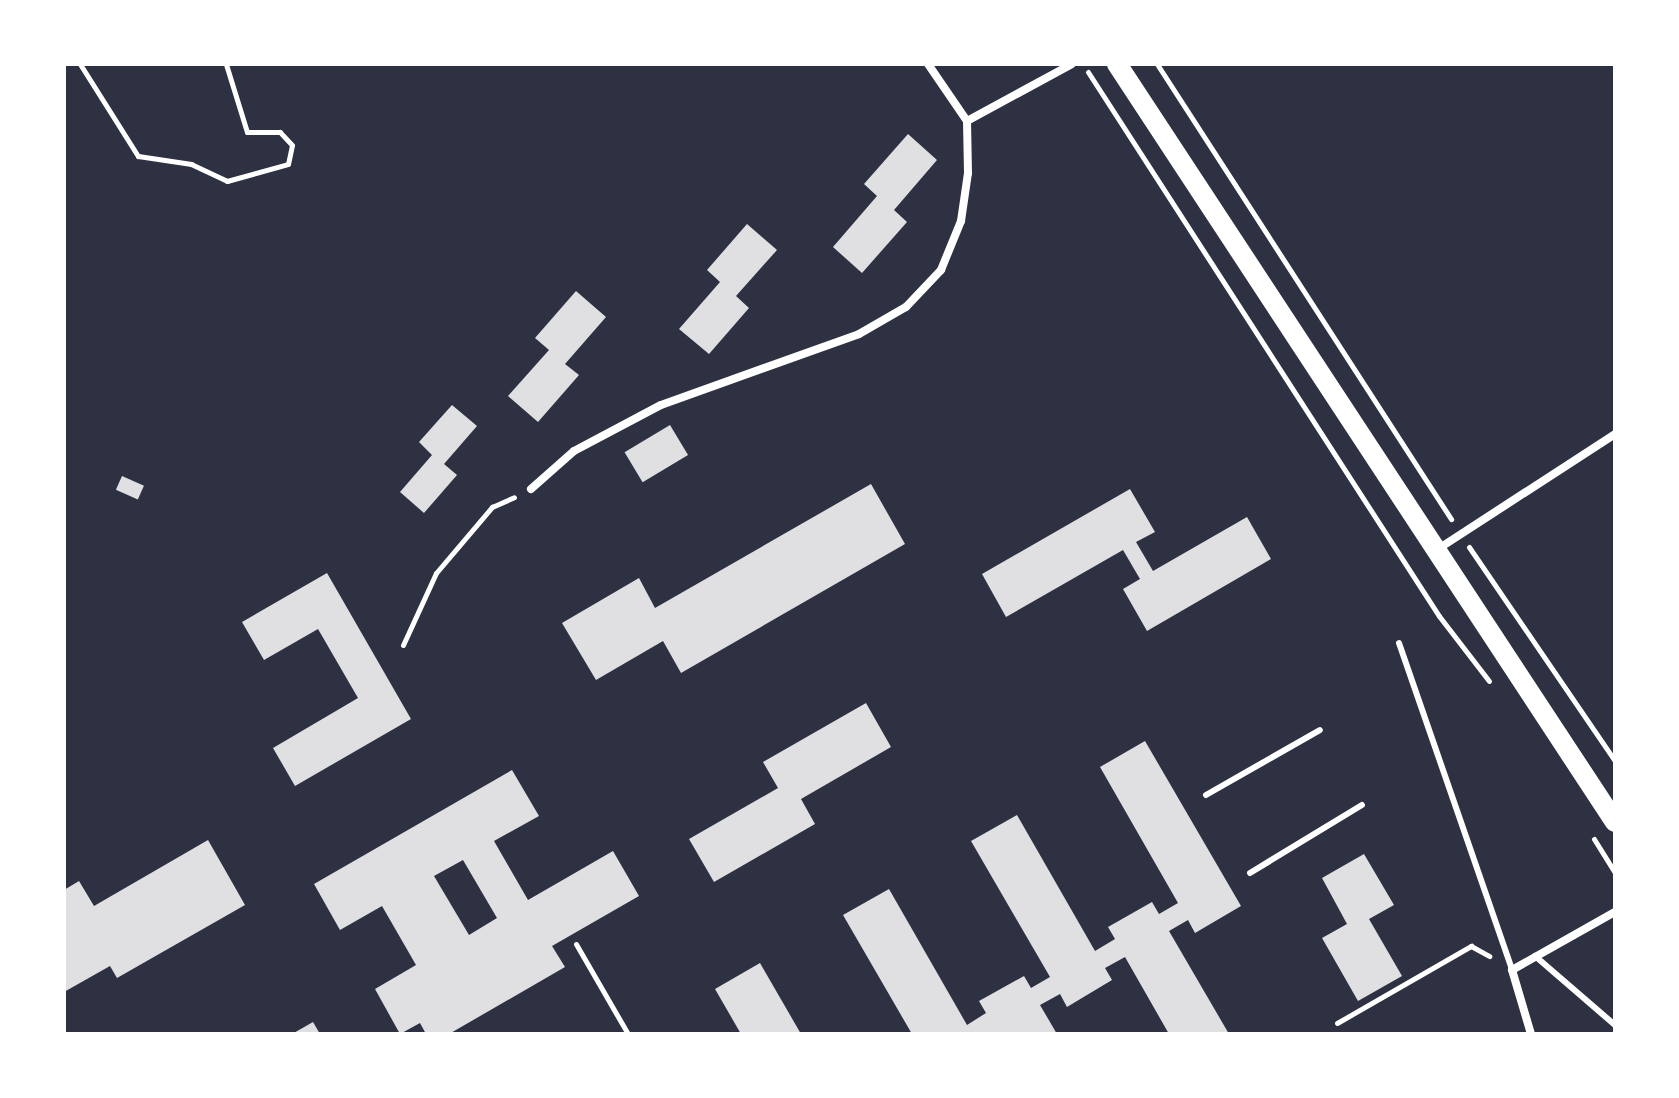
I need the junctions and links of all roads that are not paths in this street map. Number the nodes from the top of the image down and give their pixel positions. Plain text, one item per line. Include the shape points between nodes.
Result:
1 (928, 64) edge
2 (1072, 64) edge
3 (1117, 64) edge
4 (967, 121) junction
5 (1615, 434) edge
6 (531, 489) road end
7 (1437, 549) junction
8 (1399, 643) dead end
9 (1320, 730) dead end
10 (1206, 795) dead end
11 (1362, 805) dead end
12 (1615, 822) edge
13 (1250, 873) dead end
14 (1615, 912) edge
15 (1535, 956) junction
16 (1512, 970) junction
17 (1615, 1025) edge
18 (1531, 1034) edge

1 - 4 street
2 - 4 street
3 - 7 main road
4 - 6 street via 968,173 961,221 941,270 906,307 859,334 661,405 574,451
5 - 7 street
7 - 12 main road
8 - 16 lane
9 - 10 lane
11 - 13 lane
14 - 15 street
15 - 16 street
15 - 17 lane
16 - 18 street

